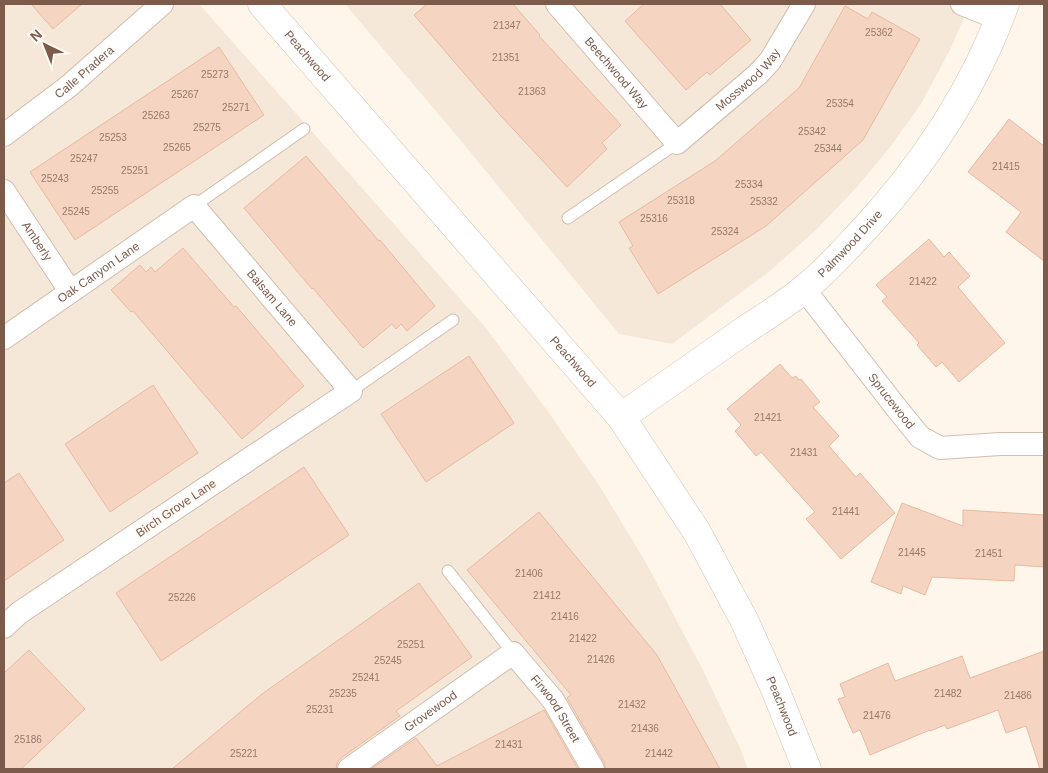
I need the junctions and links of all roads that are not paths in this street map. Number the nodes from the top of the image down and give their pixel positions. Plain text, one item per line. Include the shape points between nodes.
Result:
1 (162, 4) edge
2 (262, 4) edge
3 (557, 4) edge
4 (804, 4) edge
5 (962, 4) edge
6 (1002, 11) edge
7 (304, 129) dead end
8 (4, 135) edge
9 (677, 143) junction
10 (4, 190) edge
11 (194, 206) junction
12 (568, 218) dead end
13 (804, 289) junction
14 (70, 291) junction
15 (453, 320) dead end
16 (4, 338) edge
17 (350, 391) junction
18 (621, 418) junction
19 (1044, 444) edge
20 (448, 571) dead end
21 (4, 627) edge
22 (512, 653) junction
23 (349, 769) edge
24 (593, 769) edge
25 (807, 769) edge

1 - 8 street, Calle Pradera via 69,86
2 - 18 street, Peachwood
3 - 9 street, Beechwood Way
4 - 9 street, Mosswood Way via 770,61
5 - 6 street
6 - 13 street, Palmwood Drive via 964,95 938,136 882,211
7 - 11 lane
9 - 12 lane
10 - 14 street, Amberly
11 - 14 street, Oak Canyon Lane
11 - 17 street, Balsam Lane
13 - 18 street, Palmwood Drive
13 - 19 street, Sprucewood via 920,437 940,448
14 - 16 street, Oak Canyon Lane
15 - 17 lane
17 - 21 street, Birch Grove Lane via 19,613
18 - 25 street, Peachwood via 697,532 745,622
20 - 22 lane
22 - 23 street, Grovewood
22 - 24 street, Firwood Street via 552,700

